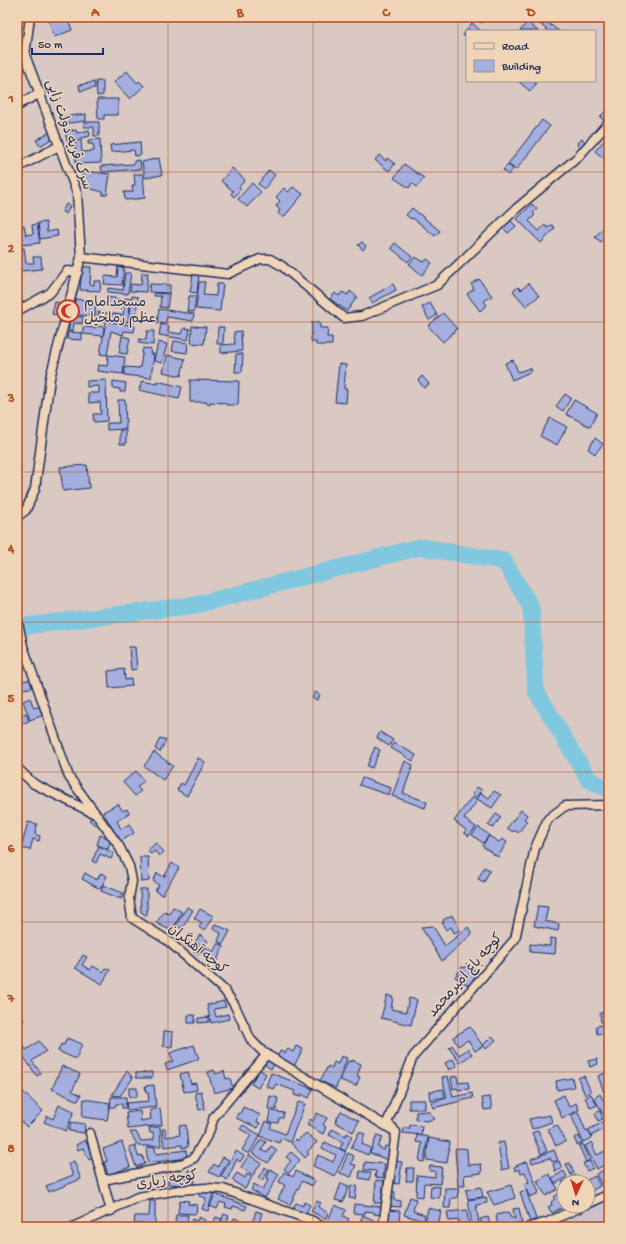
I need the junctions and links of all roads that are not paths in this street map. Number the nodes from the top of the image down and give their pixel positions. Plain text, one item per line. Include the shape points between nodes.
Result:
1 (30, 17) edge
2 (41, 93) junction
3 (17, 105) edge
4 (609, 122) edge
5 (59, 146) junction
6 (17, 168) edge
7 (81, 257) junction
8 (78, 272) junction
9 (17, 311) edge
10 (17, 517) edge
11 (17, 618) edge
12 (20, 645) edge
13 (17, 768) edge
14 (609, 805) edge
15 (95, 814) junction
16 (267, 1054) junction
17 (396, 1132) junction
18 (90, 1133) dead end
19 (103, 1180) junction
20 (609, 1194) edge
21 (596, 1200) edge
22 (111, 1211) junction
23 (567, 1214) edge
24 (548, 1224) edge
25 (73, 1227) edge
26 (322, 1227) edge
27 (383, 1227) edge
28 (530, 1227) edge

1 - 2 street, سرک قریه دولت زایی via 25,55
2 - 3 street
2 - 5 street, سرک قریه دولت زایی
4 - 7 street via 578,157 517,208 437,285 362,316 344,318 282,266 270,259 260,259 228,274
5 - 6 street
5 - 7 street, سرک قریه دولت زایی via 77,193
7 - 8 street, سرک قریه دولت زایی
8 - 9 street via 67,272 50,293
8 - 10 street, سرک قریه دولت زایی via 50,378 35,489 26,510
11 - 12 street, کوچه آهنگران
12 - 15 street, کوچه آهنگران via 69,777
13 - 15 street via 34,784
14 - 17 street, کوچه باغ امیرمحمد via 565,806 548,819 535,848 516,939 413,1057 387,1123
15 - 16 street, کوچه آهنگران via 119,846 129,866 132,881 132,918 167,940 224,990 252,1040
16 - 17 street, کوچه آهنگران
16 - 19 street via 214,1117 209,1132 194,1158 179,1165
17 - 27 street
18 - 19 street
19 - 22 street
20 - 21 street
22 - 25 street, کوچه زیاری
22 - 26 street, کوچه زیاری via 138,1197 179,1190 223,1189 313,1221
23 - 24 street
24 - 28 street

